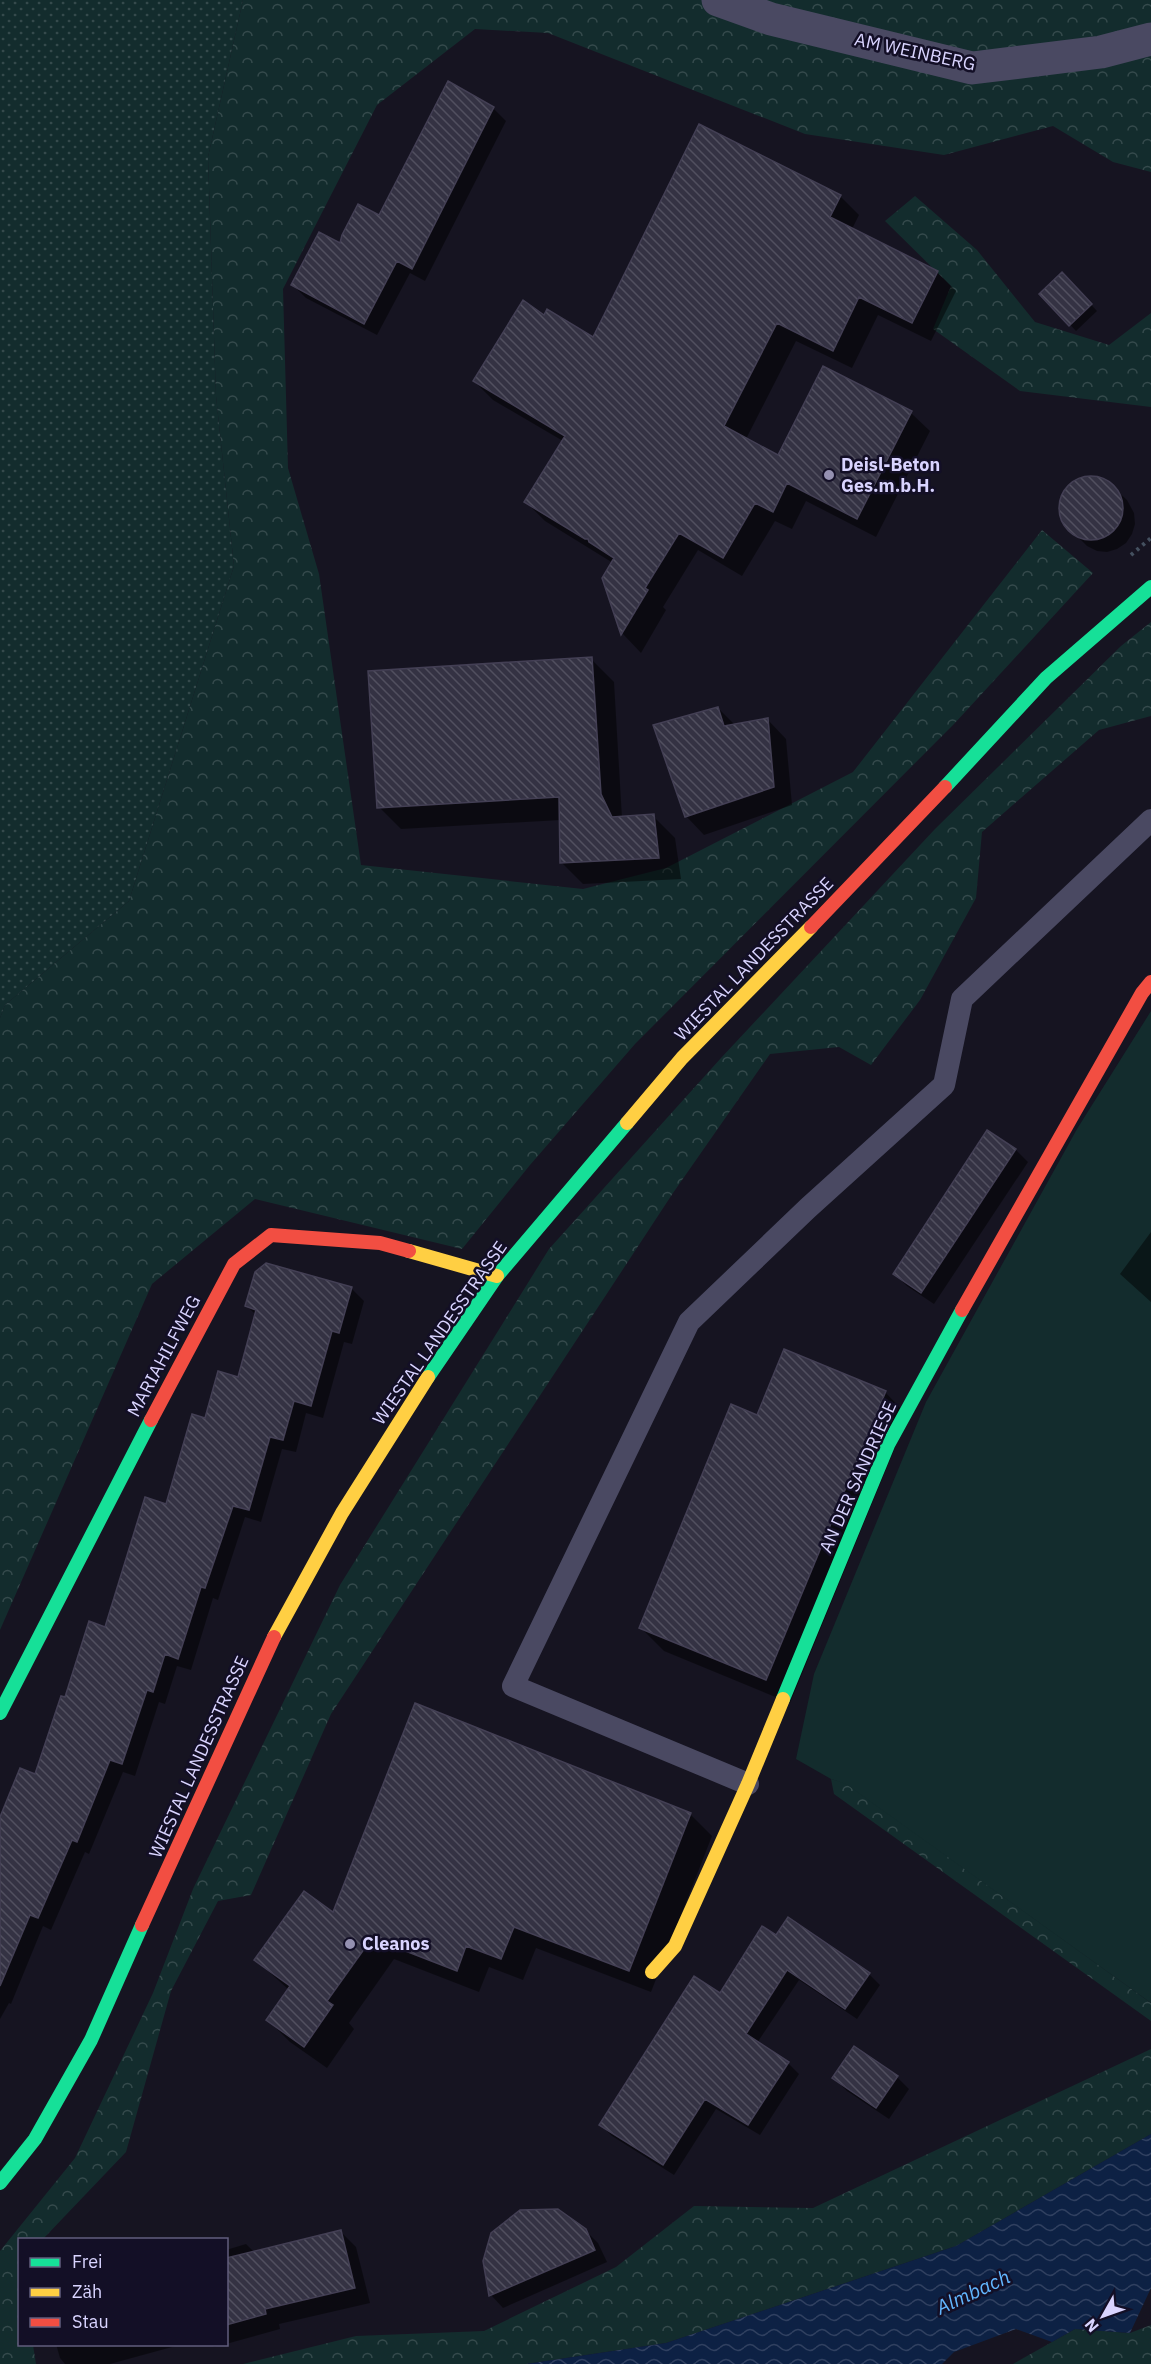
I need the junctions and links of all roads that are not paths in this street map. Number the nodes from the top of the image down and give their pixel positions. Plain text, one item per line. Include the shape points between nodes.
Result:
1 (718, 0) edge
2 (1151, 39) edge
3 (1151, 587) edge
4 (1151, 820) edge
5 (1151, 982) edge
6 (497, 1276) junction
7 (0, 1713) edge
8 (748, 1784) junction
9 (652, 1972) dead end
10 (0, 2183) edge

1 - 2 street, AM WEINBERG via 771,18 972,68 1101,52
3 - 6 main road, WIESTAL LANDESSTRASSE via 1046,678 870,867 682,1058
4 - 8 lane via 962,999 944,1085 807,1208 689,1322 513,1686
5 - 8 main road, AN DER SANDRIESE via 888,1445
6 - 7 main road, MARIAHILFWEG via 380,1243 271,1235 234,1264
6 - 10 main road, WIESTAL LANDESSTRASSE via 365,1475 281,1623 91,2040 35,2139
8 - 9 main road, AN DER SANDRIESE via 675,1946

